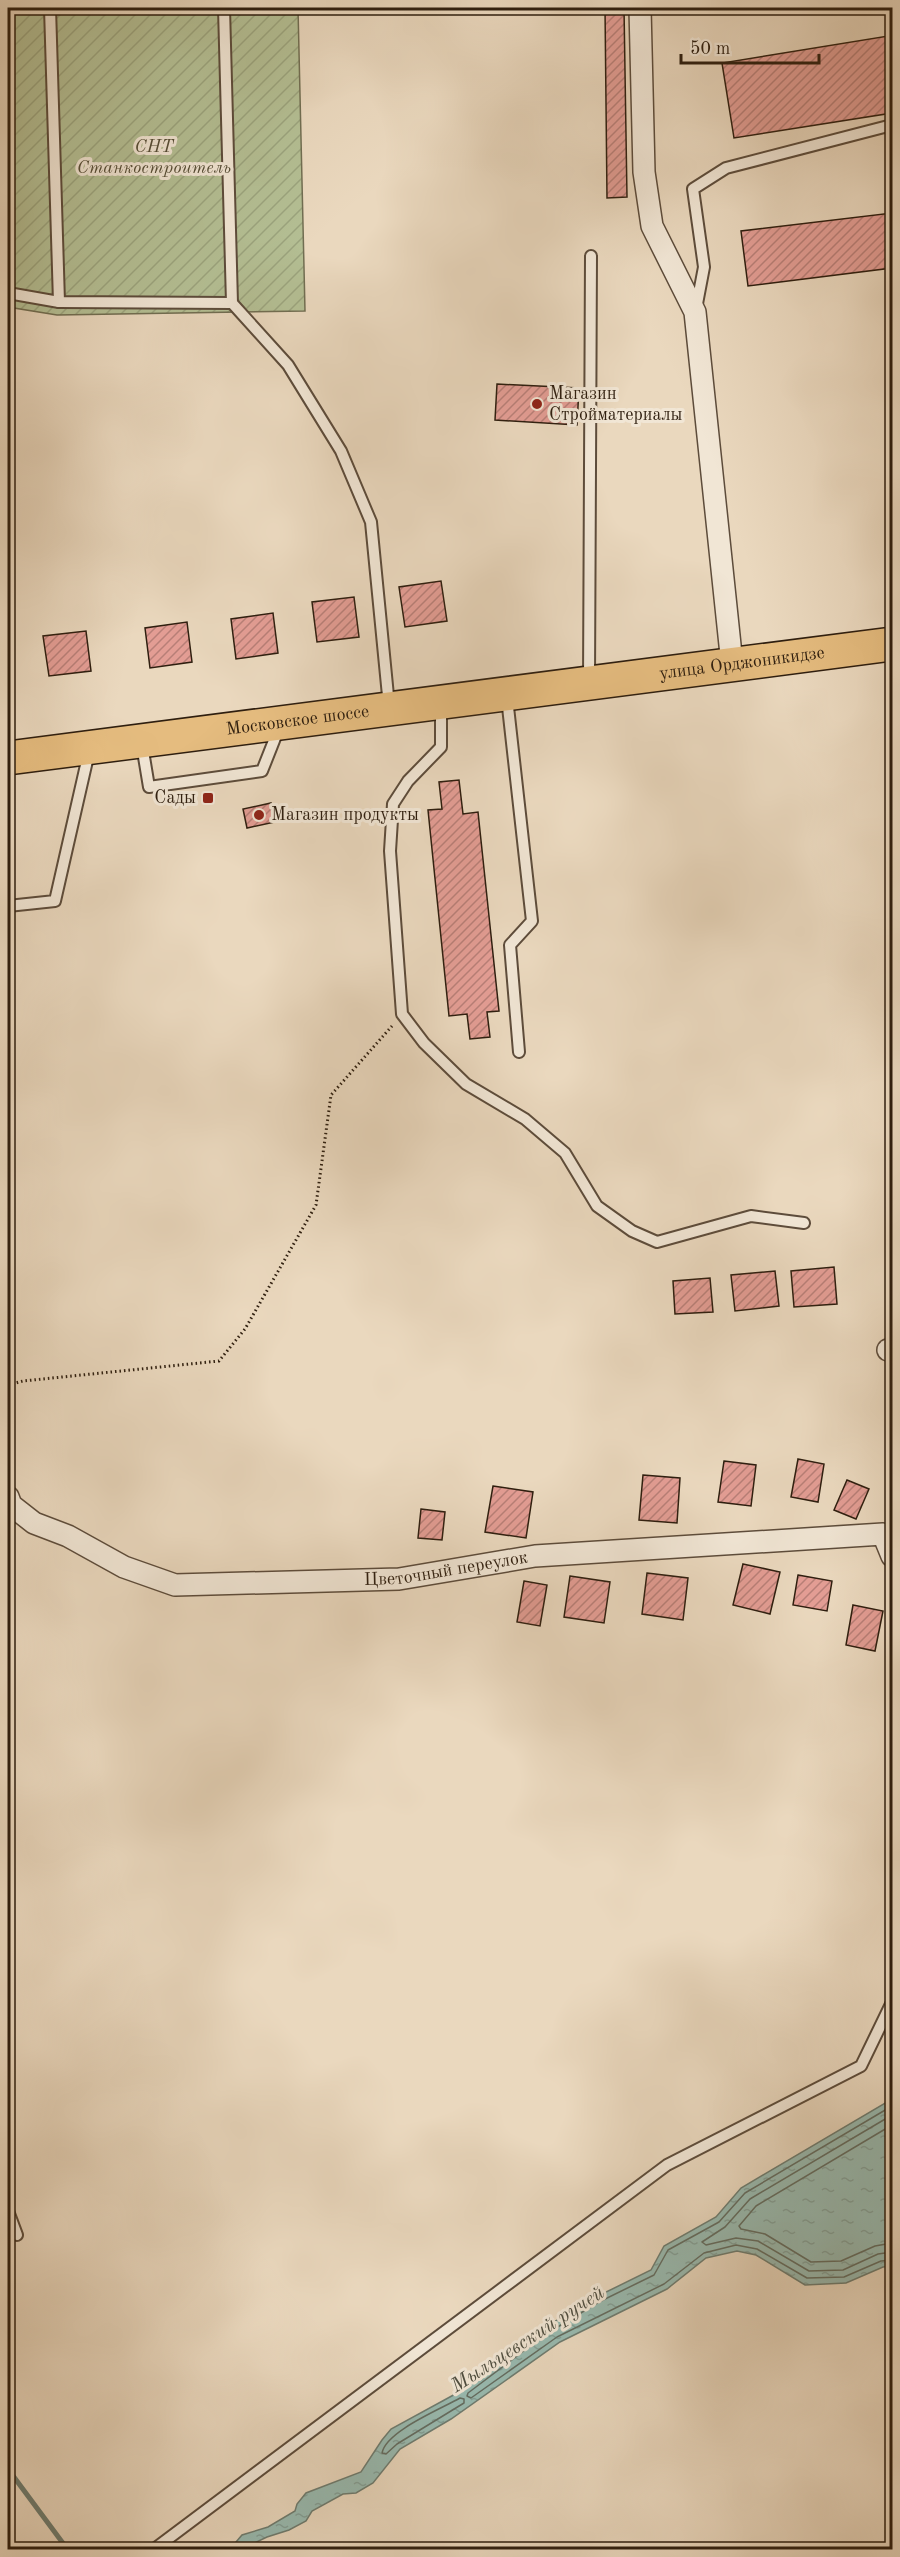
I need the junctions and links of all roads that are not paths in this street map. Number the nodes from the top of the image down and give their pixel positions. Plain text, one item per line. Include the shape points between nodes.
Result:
1 (50, 8) edge
2 (224, 8) edge
3 (640, 8) edge
4 (892, 125) edge
5 (591, 256) dead end
6 (8, 293) edge
7 (59, 302) junction
8 (232, 303) junction
9 (695, 312) junction
10 (892, 644) edge
11 (732, 664) junction
12 (589, 684) junction
13 (507, 695) junction
14 (441, 703) junction
15 (389, 710) junction
16 (281, 724) junction
17 (142, 741) junction
18 (90, 748) junction
19 (8, 758) edge
20 (8, 906) edge
21 (519, 1052) dead end
22 (804, 1222) dead end
23 (8, 1497) edge
24 (892, 1556) edge
25 (892, 2002) edge
26 (8, 2211) edge
27 (17, 2235) dead end
28 (153, 2550) edge

1 - 7 lane
2 - 8 lane
3 - 9 street via 644,172 652,226
4 - 9 lane via 726,168 693,189 704,267
5 - 12 lane
6 - 7 lane
7 - 8 lane
8 - 15 lane via 288,365 341,451 371,522
9 - 11 street
10 - 11 main road, улица Орджоникидзе
11 - 12 main road, улица Орджоникидзе
12 - 13 main road, Московское шоссе
13 - 14 main road, Московское шоссе
13 - 21 lane via 532,921 510,945
14 - 15 main road, Московское шоссе
14 - 22 lane via 441,747 408,781 393,804 390,851 402,1014 424,1043 466,1084 525,1119 565,1153 597,1206 632,1231 657,1242 751,1216
15 - 16 main road, Московское шоссе
16 - 17 main road, Московское шоссе
16 - 17 lane via 262,771 149,787
17 - 18 main road, Московское шоссе
18 - 19 main road, Московское шоссе
18 - 20 lane via 55,902
23 - 24 street, Цветочный переулок via 11,1505 34,1522 124,1567 175,1585 399,1579 535,1556 883,1534
25 - 28 lane via 861,2066 667,2165
26 - 27 lane

